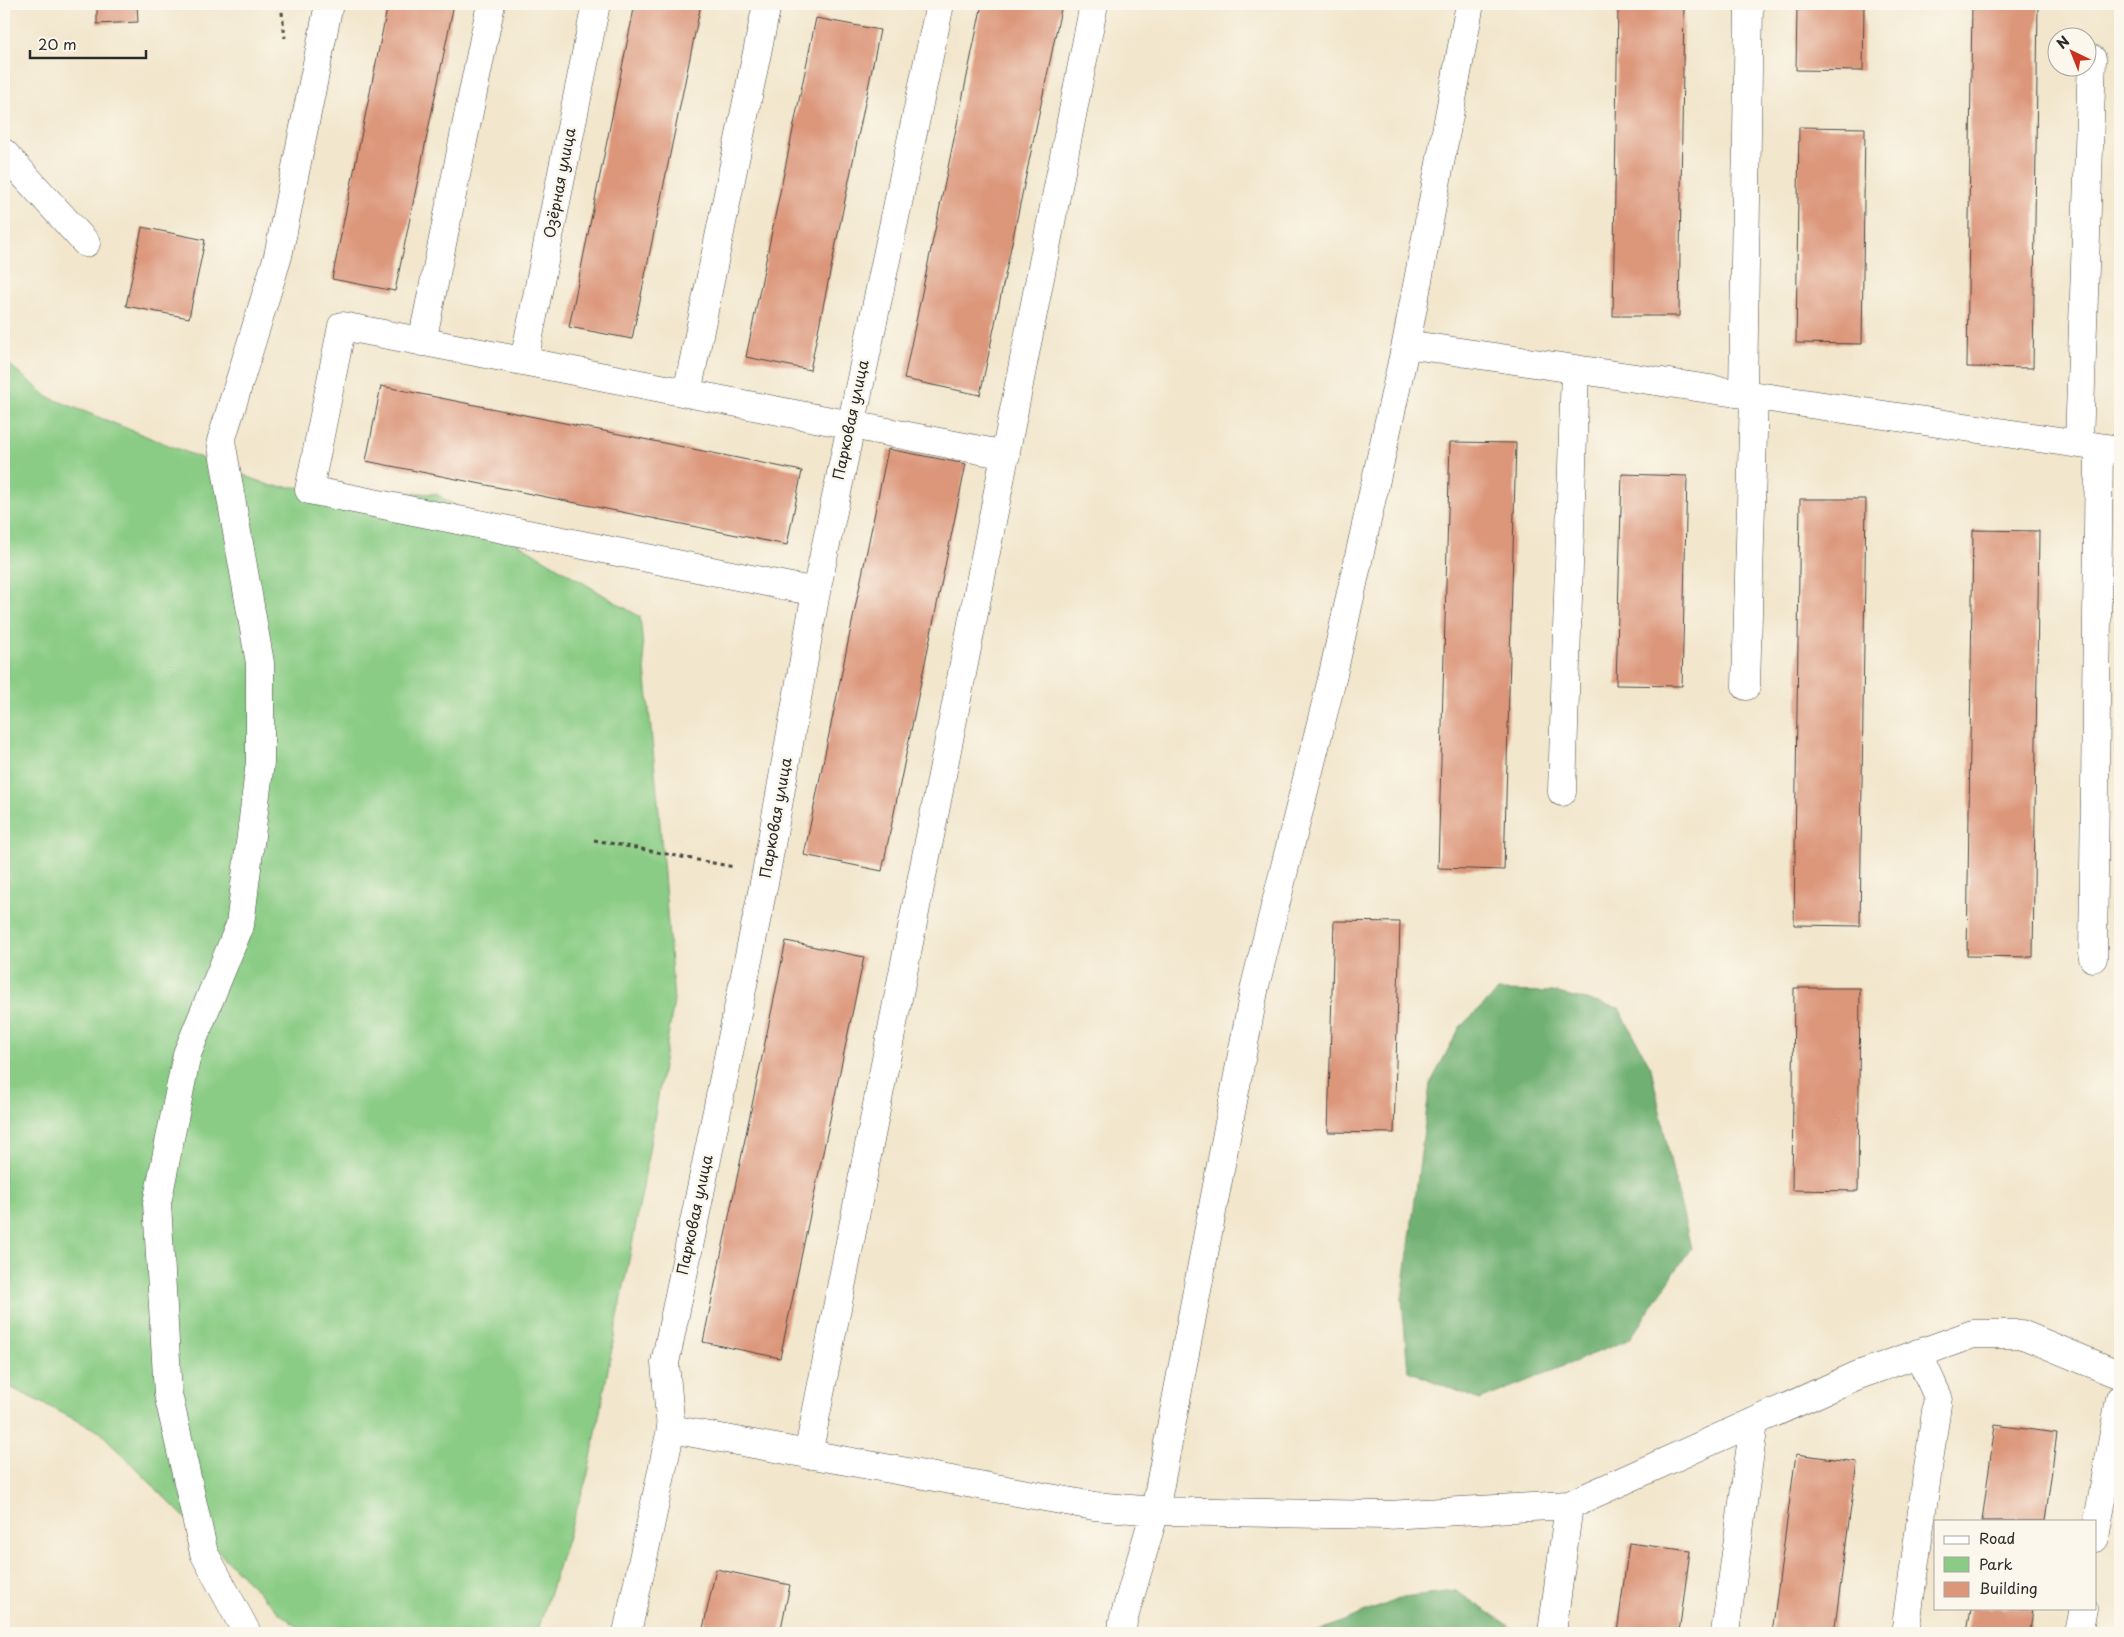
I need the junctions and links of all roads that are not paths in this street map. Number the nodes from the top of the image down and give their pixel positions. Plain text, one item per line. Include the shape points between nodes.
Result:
1 (329, 4) edge
2 (491, 4) edge
3 (596, 4) edge
4 (767, 4) edge
5 (940, 4) edge
6 (1094, 4) edge
7 (1470, 4) edge
8 (1749, 4) edge
9 (2092, 78) edge
10 (4, 153) edge
11 (86, 243) dead end
12 (422, 342) junction
13 (1406, 344) junction
14 (524, 362) junction
15 (1575, 369) junction
16 (687, 394) junction
17 (1749, 395) junction
18 (850, 425) junction
19 (2100, 447) edge
20 (1006, 455) junction
21 (816, 592) junction
22 (1746, 686) dead end
23 (1562, 792) dead end
24 (2093, 958) dead end
25 (1918, 1353) junction
26 (2120, 1375) edge
27 (2120, 1399) edge
28 (1754, 1423) junction
29 (671, 1429) junction
30 (808, 1455) junction
31 (1569, 1505) junction
32 (1155, 1511) junction
33 (2096, 1532) edge
34 (2083, 1610) edge
35 (247, 1633) edge
36 (627, 1633) edge
37 (1122, 1633) edge
38 (1552, 1633) edge
39 (1725, 1633) edge
40 (1905, 1633) edge
41 (2078, 1633) edge

1 - 35 street via 278,256 221,441 260,663 260,762 240,926 187,1054 157,1204 168,1394 204,1553
2 - 12 street
3 - 14 street, Озёрная улица
4 - 16 street
5 - 18 street, Парковая улица
6 - 20 street
7 - 13 street
8 - 17 street
9 - 19 street
10 - 11 street
12 - 14 street
12 - 21 street via 342,326 309,490
13 - 15 street
13 - 32 street via 1331,683 1255,986
14 - 16 street
15 - 17 street
15 - 23 street
16 - 18 street
17 - 19 street
17 - 22 street
18 - 20 street
18 - 21 street, Парковая улица
19 - 24 street
20 - 30 street
21 - 29 street, Парковая улица via 766,873 665,1363
25 - 26 street via 1973,1334 2021,1334
25 - 28 street via 1856,1376
25 - 40 street via 1938,1397
27 - 33 street
28 - 31 street
28 - 39 street
29 - 30 street
29 - 36 street, Парковая улица
30 - 32 street via 1094,1506
31 - 32 street via 1387,1515
31 - 38 street
32 - 37 street
34 - 41 street

